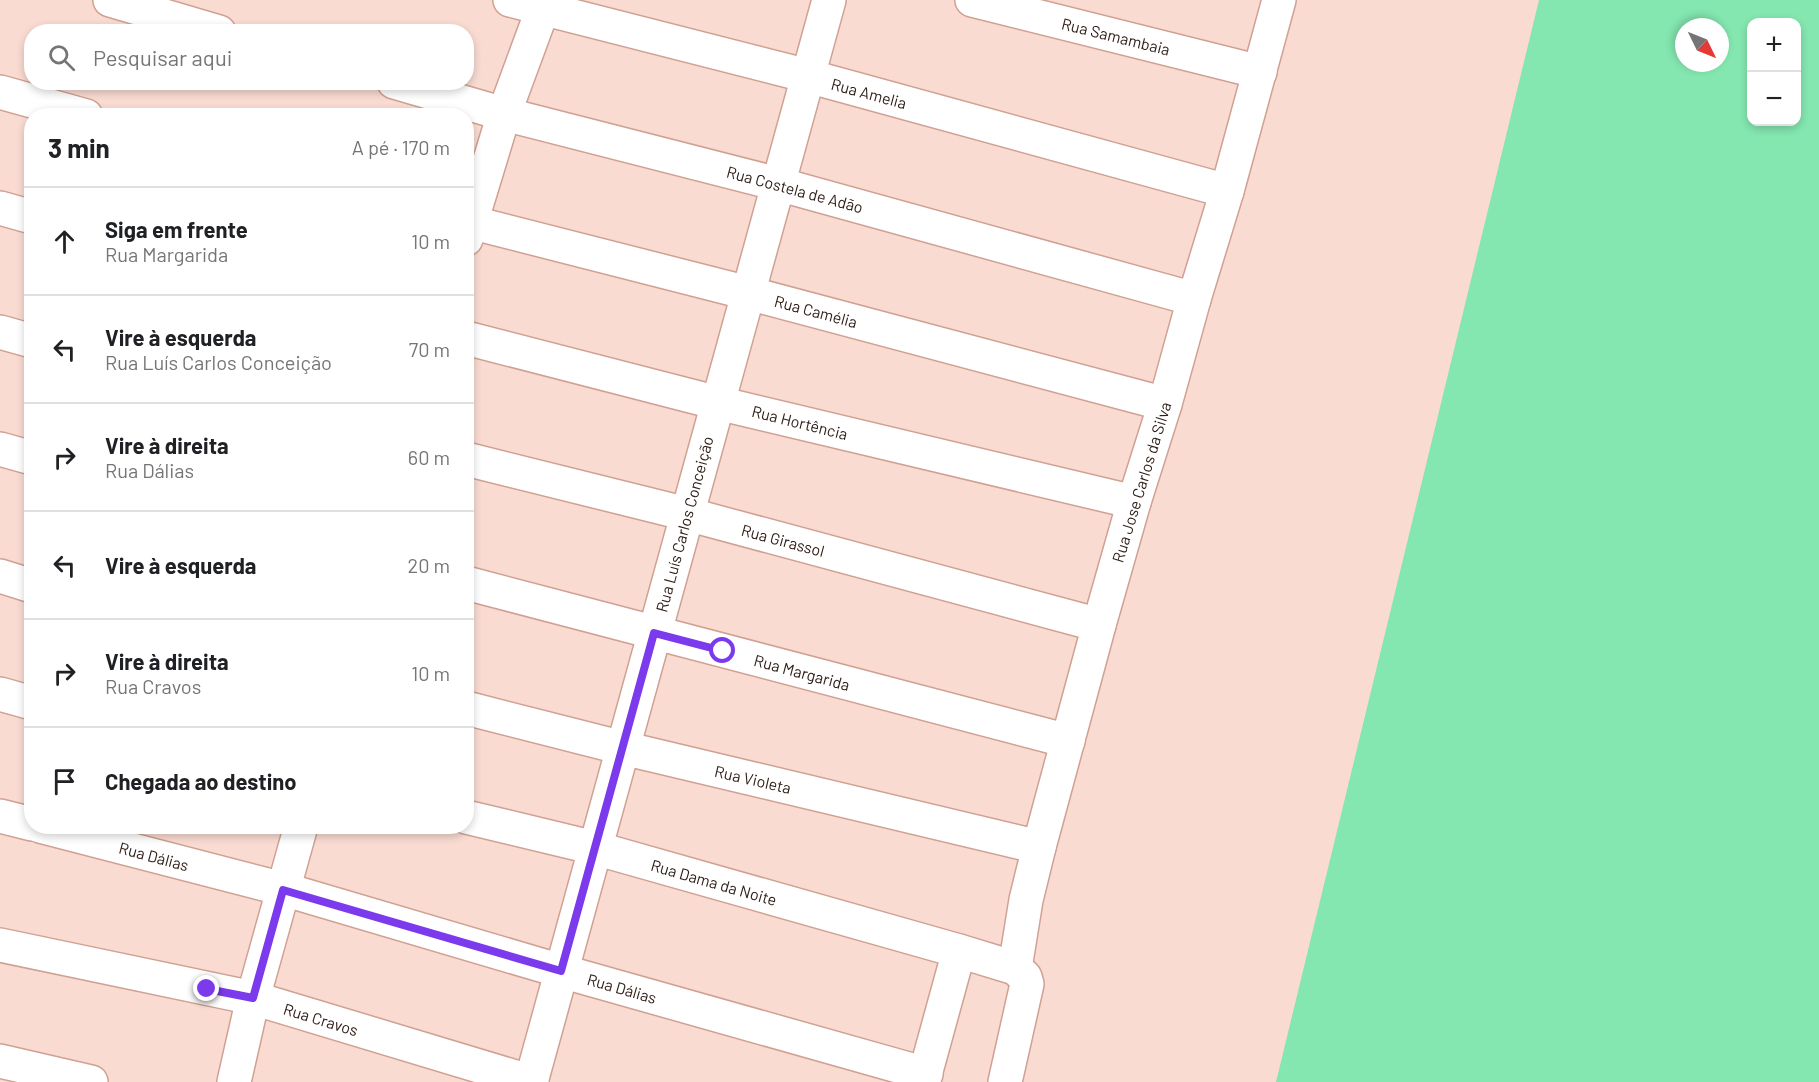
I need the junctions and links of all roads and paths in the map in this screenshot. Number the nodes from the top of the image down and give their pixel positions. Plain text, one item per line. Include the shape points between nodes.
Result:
1 (110, 0) edge
2 (510, 0) edge
3 (829, 0) edge
4 (972, 0) edge
5 (1279, 0) edge
6 (545, 5) edge
7 (192, 24) edge
8 (1260, 72) junction
9 (808, 76) junction
10 (422, 90) edge
11 (0, 92) edge
12 (57, 108) edge
13 (504, 114) junction
14 (778, 184) junction
15 (1227, 191) junction
16 (0, 208) edge
17 (474, 209) edge
18 (24, 215) edge
19 (474, 229) edge
20 (748, 292) junction
21 (1194, 299) junction
22 (0, 332) edge
23 (24, 339) edge
24 (474, 340) edge
25 (718, 403) junction
26 (1165, 404) junction
27 (0, 449) edge
28 (24, 456) edge
29 (474, 461) edge
30 (1134, 502) junction
31 (687, 514) junction
32 (0, 576) edge
33 (24, 584) edge
34 (474, 585) edge
35 (1099, 625) junction
36 (654, 633) junction
37 (0, 694) edge
38 (24, 700) edge
39 (474, 710) edge
40 (1068, 741) junction
41 (623, 748) junction
42 (0, 816) edge
43 (474, 819) edge
44 (24, 822) edge
45 (70, 834) edge
46 (299, 834) edge
47 (1039, 847) junction
48 (595, 848) junction
49 (283, 890) junction
50 (0, 945) edge
51 (959, 951) junction
52 (1015, 968) junction
53 (561, 971) junction
54 (253, 998) junction
55 (0, 1061) edge
56 (924, 1078) edge
57 (91, 1082) edge
58 (234, 1082) edge
59 (531, 1082) edge
60 (1005, 1082) edge

1 - 7 street
2 - 6 street, Rua Amelia
3 - 9 street, Rua Luís Carlos Conceição
4 - 8 street, Rua Samambaia
5 - 8 street, Rua Jose Carlos da Silva
6 - 9 street, Rua Amelia
6 - 13 street
8 - 15 street, Rua Jose Carlos da Silva
9 - 14 street, Rua Luís Carlos Conceição
9 - 15 street, Rua Amelia
10 - 13 street, Rua Costela de Adão
11 - 12 street
13 - 14 street, Rua Costela de Adão
13 - 17 street
14 - 20 street, Rua Luís Carlos Conceição
14 - 21 street, Rua Costela de Adão
15 - 21 street, Rua Jose Carlos da Silva
16 - 18 street
19 - 20 street, Rua Camélia
20 - 25 street, Rua Luís Carlos Conceição
20 - 26 street, Rua Camélia
21 - 26 street, Rua Jose Carlos da Silva
22 - 23 street
24 - 25 street, Rua Hortência
25 - 30 street, Rua Hortência
25 - 31 street, Rua Luís Carlos Conceição
26 - 30 street, Rua Jose Carlos da Silva
27 - 28 street
29 - 31 street, Rua Girassol
30 - 35 street, Rua Jose Carlos da Silva
31 - 35 street, Rua Girassol
31 - 36 street, Rua Luís Carlos Conceição
32 - 33 street
34 - 36 street, Rua Margarida
35 - 40 street, Rua Jose Carlos da Silva
36 - 40 street, Rua Margarida
36 - 41 street, Rua Luís Carlos Conceição
37 - 38 street
39 - 41 street, Rua Violeta
40 - 47 street, Rua Jose Carlos da Silva
41 - 47 street, Rua Violeta
41 - 48 street, Rua Luís Carlos Conceição
42 - 44 street
43 - 48 street, Rua Dama da Noite
45 - 49 street, Rua Dálias
46 - 49 street
47 - 52 street, Rua Jose Carlos da Silva
48 - 51 street, Rua Dama da Noite
48 - 53 street, Rua Luís Carlos Conceição
49 - 53 street, Rua Dálias
49 - 54 street
50 - 54 street, Rua Cravos
51 - 52 street, Rua Dama da Noite
51 - 56 street
52 - 60 street via 1027,984
53 - 56 street, Rua Dálias
53 - 59 street, Rua Luís Carlos Conceição
54 - 58 street
54 - 59 street, Rua Cravos
55 - 57 street

